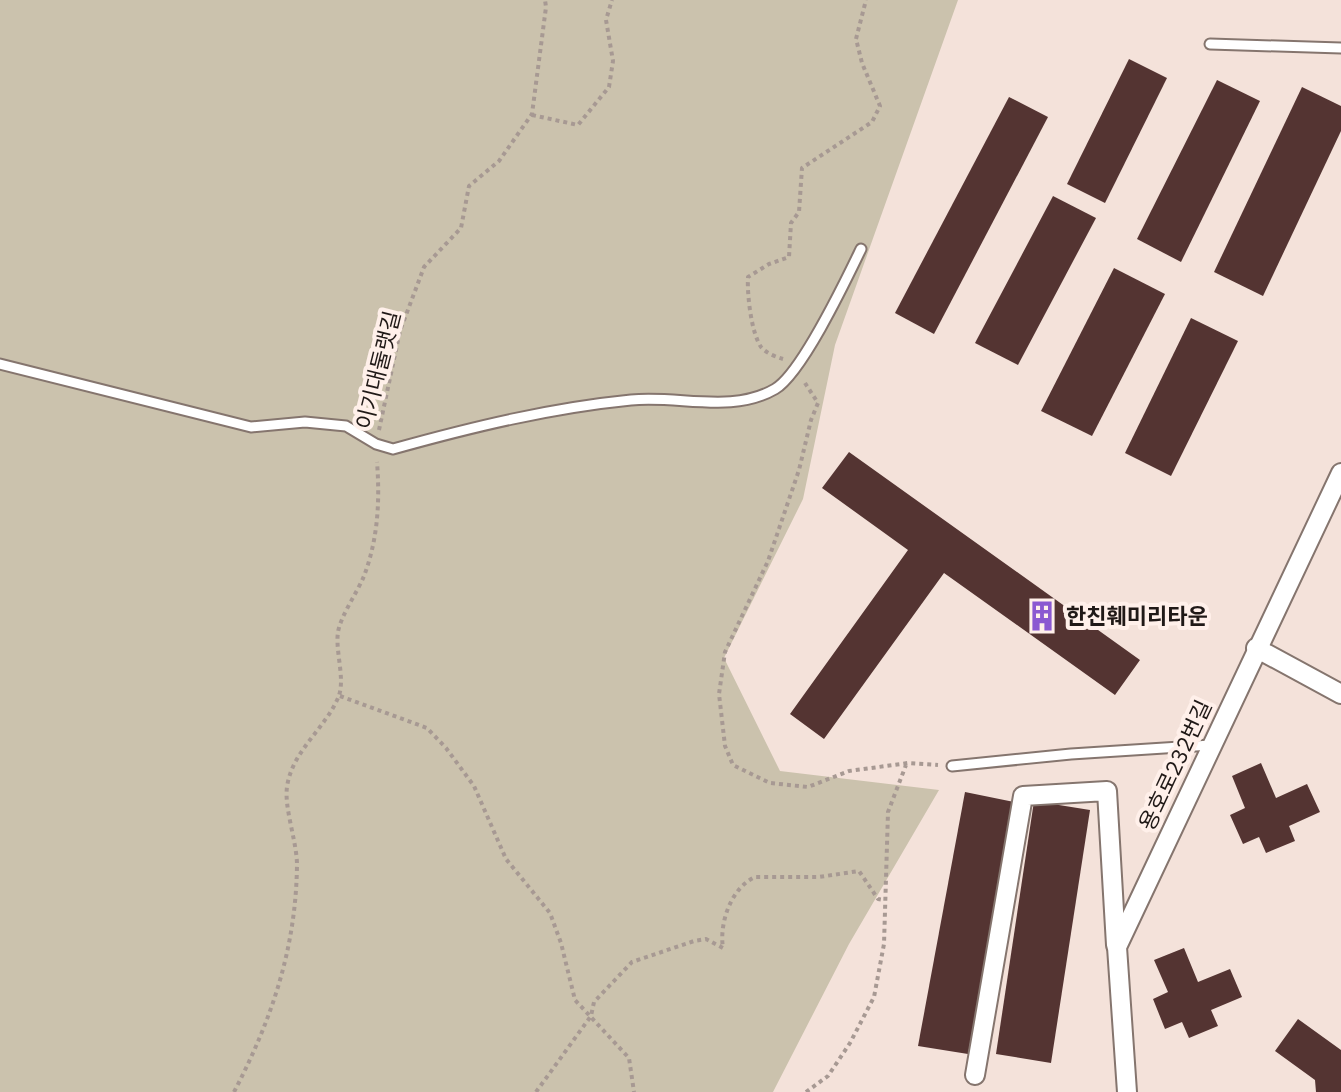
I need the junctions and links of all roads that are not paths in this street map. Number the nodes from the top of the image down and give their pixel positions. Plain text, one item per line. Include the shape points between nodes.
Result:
1 (1210, 44) dead end
2 (1341, 48) edge
3 (861, 249) dead end
4 (0, 364) edge
5 (1341, 473) edge
6 (1256, 648) junction
7 (1341, 694) edge
8 (1211, 745) junction
9 (952, 766) road end
10 (1117, 947) junction
11 (975, 1075) dead end
12 (1127, 1092) edge

1 - 2 lane
3 - 4 lane via 827,317 778,388 742,402 634,399 514,416 393,449 346,426 305,422 251,427
5 - 6 street, 용호로232번길
6 - 7 street
6 - 8 street, 용호로232번길
8 - 9 lane
8 - 10 street, 용호로232번길
10 - 11 street via 1107,791 1023,796
10 - 12 street, 용호로232번길

